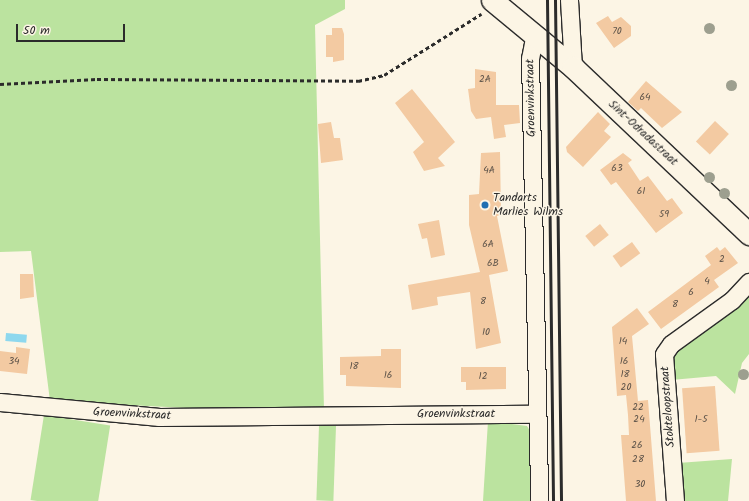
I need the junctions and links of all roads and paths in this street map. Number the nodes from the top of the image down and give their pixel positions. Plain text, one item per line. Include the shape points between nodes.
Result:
1 (569, 0) edge
2 (493, 2) edge
3 (534, 38) junction
4 (573, 67) junction
5 (0, 84) edge
6 (749, 234) edge
7 (749, 282) edge
8 (0, 402) edge
9 (536, 414) junction
10 (539, 501) edge
11 (675, 501) edge

1 - 4 street
2 - 3 street, Sint-Odradastraat
2 - 5 path via 384,75 358,81 97,79
3 - 4 street, Sint-Odradastraat
3 - 9 street, Groenvinkstraat via 530,58
4 - 6 street, Sint-Odradastraat
7 - 11 street, Stokteloopstraat via 732,300 671,344 664,354
8 - 9 street, Groenvinkstraat via 159,417
9 - 10 street

